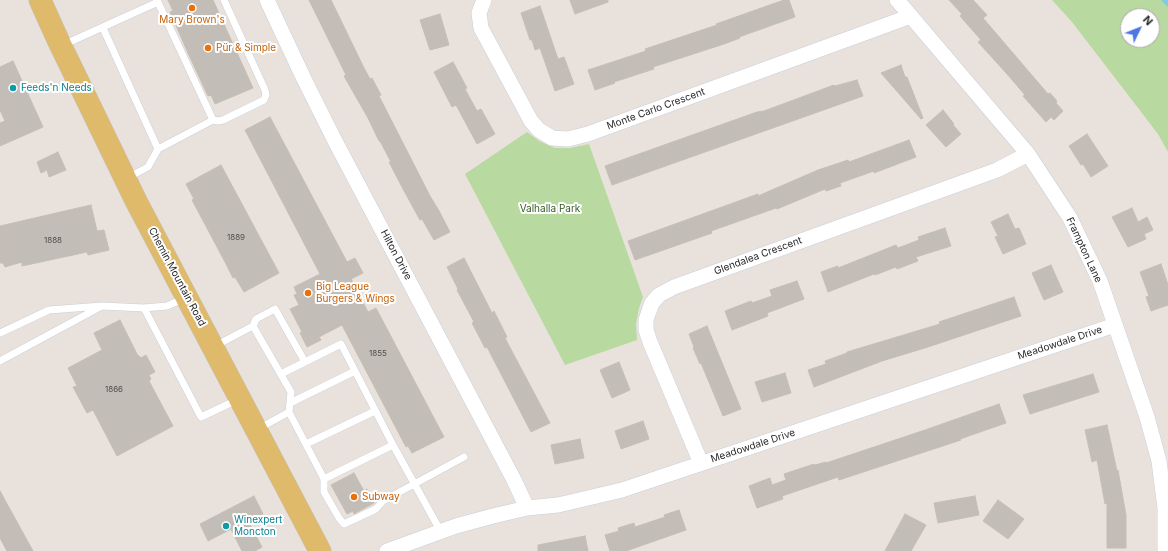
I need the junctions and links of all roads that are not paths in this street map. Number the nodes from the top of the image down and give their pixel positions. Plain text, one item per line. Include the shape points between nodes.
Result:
1 (40, 0) edge
2 (224, 0) edge
3 (267, 0) edge
4 (484, 0) edge
5 (897, 0) edge
6 (157, 1) edge
7 (911, 16) junction
8 (102, 28) junction
9 (61, 46) junction
10 (213, 120) junction
11 (158, 149) junction
12 (1028, 154) junction
13 (126, 179) junction
14 (187, 298) junction
15 (102, 306) junction
16 (144, 308) junction
17 (1115, 325) junction
18 (253, 326) junction
19 (0, 333) edge
20 (213, 347) junction
21 (0, 361) edge
22 (305, 362) junction
23 (355, 371) junction
24 (281, 374) junction
25 (240, 398) junction
26 (290, 403) junction
27 (375, 411) junction
28 (289, 412) junction
29 (257, 430) junction
30 (306, 444) junction
31 (393, 445) junction
32 (464, 457) dead end
33 (702, 463) junction
34 (324, 479) junction
35 (415, 484) junction
36 (527, 508) junction
37 (441, 532) junction
38 (320, 551) edge
39 (387, 551) edge
40 (1165, 551) edge

1 - 9 main road, Chemin Mountain Road
2 - 10 lane via 266,95 264,100 223,120
3 - 36 street, Hilton Drive via 336,141
4 - 7 street, Monte Carlo Crescent via 479,12 481,28 531,121 552,138 568,139 588,134
5 - 7 street, Frampton Lane
6 - 8 lane
6 - 10 lane
7 - 12 street, Frampton Lane
8 - 9 lane
8 - 11 lane
9 - 13 main road, Chemin Mountain Road
10 - 11 lane
11 - 13 lane via 148,167
12 - 17 street, Frampton Lane via 1070,218 1100,281
12 - 33 street, Glendalea Crescent via 997,170 674,287 659,295 648,311 646,330
13 - 14 main road, Chemin Mountain Road
14 - 16 lane via 167,306
14 - 20 main road, Chemin Mountain Road
15 - 16 lane
15 - 19 lane via 48,310
15 - 21 lane
16 - 25 lane via 201,417
17 - 33 street, Meadowdale Drive
17 - 40 street, Frampton Lane via 1147,417 1159,461 1165,508
18 - 20 lane
18 - 22 lane via 256,319 274,309
18 - 24 lane
20 - 25 main road, Chemin Mountain Road
22 - 23 lane via 341,344
22 - 24 lane
23 - 26 lane
23 - 27 lane
24 - 26 lane via 291,392
25 - 29 main road, Chemin Mountain Road
26 - 28 lane
27 - 30 lane
27 - 31 lane
28 - 29 lane
28 - 30 lane
29 - 38 main road, Chemin Mountain Road
30 - 34 lane
31 - 34 lane
31 - 35 lane
32 - 35 lane
33 - 36 street, Meadowdale Drive via 622,490 558,505
34 - 35 lane via 324,492 344,524 376,509 383,501
35 - 37 lane
36 - 37 street, Meadowdale Drive
37 - 39 street, Meadowdale Drive

